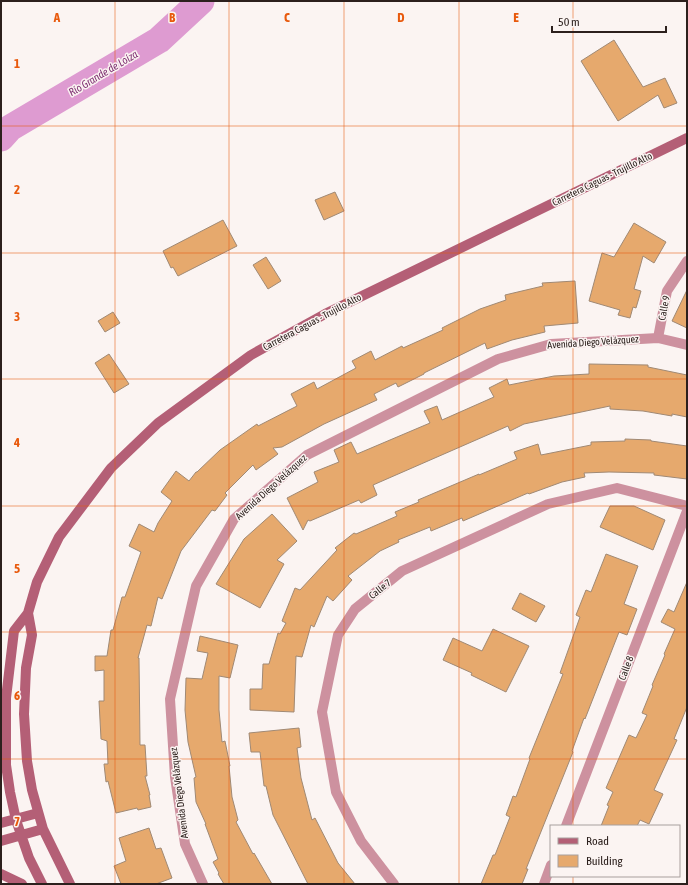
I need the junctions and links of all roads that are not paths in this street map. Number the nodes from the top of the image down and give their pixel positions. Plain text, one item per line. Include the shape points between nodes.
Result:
1 (687, 138) edge
2 (687, 261) edge
3 (658, 338) junction
4 (687, 346) edge
5 (687, 506) edge
6 (687, 511) edge
7 (28, 613) junction
8 (7, 679) junction
9 (1, 698) edge
10 (38, 813) junction
11 (16, 820) junction
12 (1, 823) edge
13 (566, 825) edge
14 (43, 829) junction
15 (21, 836) junction
16 (1, 841) edge
17 (550, 868) edge
18 (1, 874) edge
19 (22, 884) edge
20 (42, 884) edge
21 (70, 884) edge
22 (203, 884) edge
23 (394, 884) edge
24 (544, 884) edge

1 - 7 street, Carretera Caguas - Trujillo Alto via 325,314 251,355 158,423 111,468 60,537 38,582
2 - 3 street, Calle 9 via 667,291
3 - 4 street, Avenida Diego Velázquez
3 - 22 street, Avenida Diego Velázquez via 551,344 498,359 307,455 234,519 196,586 170,699 175,777 185,844
5 - 23 street, Calle 7 via 617,488 548,504 402,572 355,609 338,635 322,712 336,792 361,841
6 - 13 street, Calle 8
7 - 8 street, Carretera Caguas - Trujillo Alto via 14,631
7 - 10 street, Carretera Caguas - Trujillo Alto via 32,634 26,668 24,714 27,761
8 - 9 street
8 - 11 street, Carretera Caguas - Trujillo Alto via 6,765
10 - 11 street
10 - 14 street, Carretera Caguas - Trujillo Alto
11 - 12 street
11 - 15 street, Carretera Caguas - Trujillo Alto
14 - 15 street
14 - 21 street, Carretera Caguas - Trujillo Alto
15 - 16 street
15 - 20 street, Carretera Caguas - Trujillo Alto
17 - 24 street
18 - 19 street

